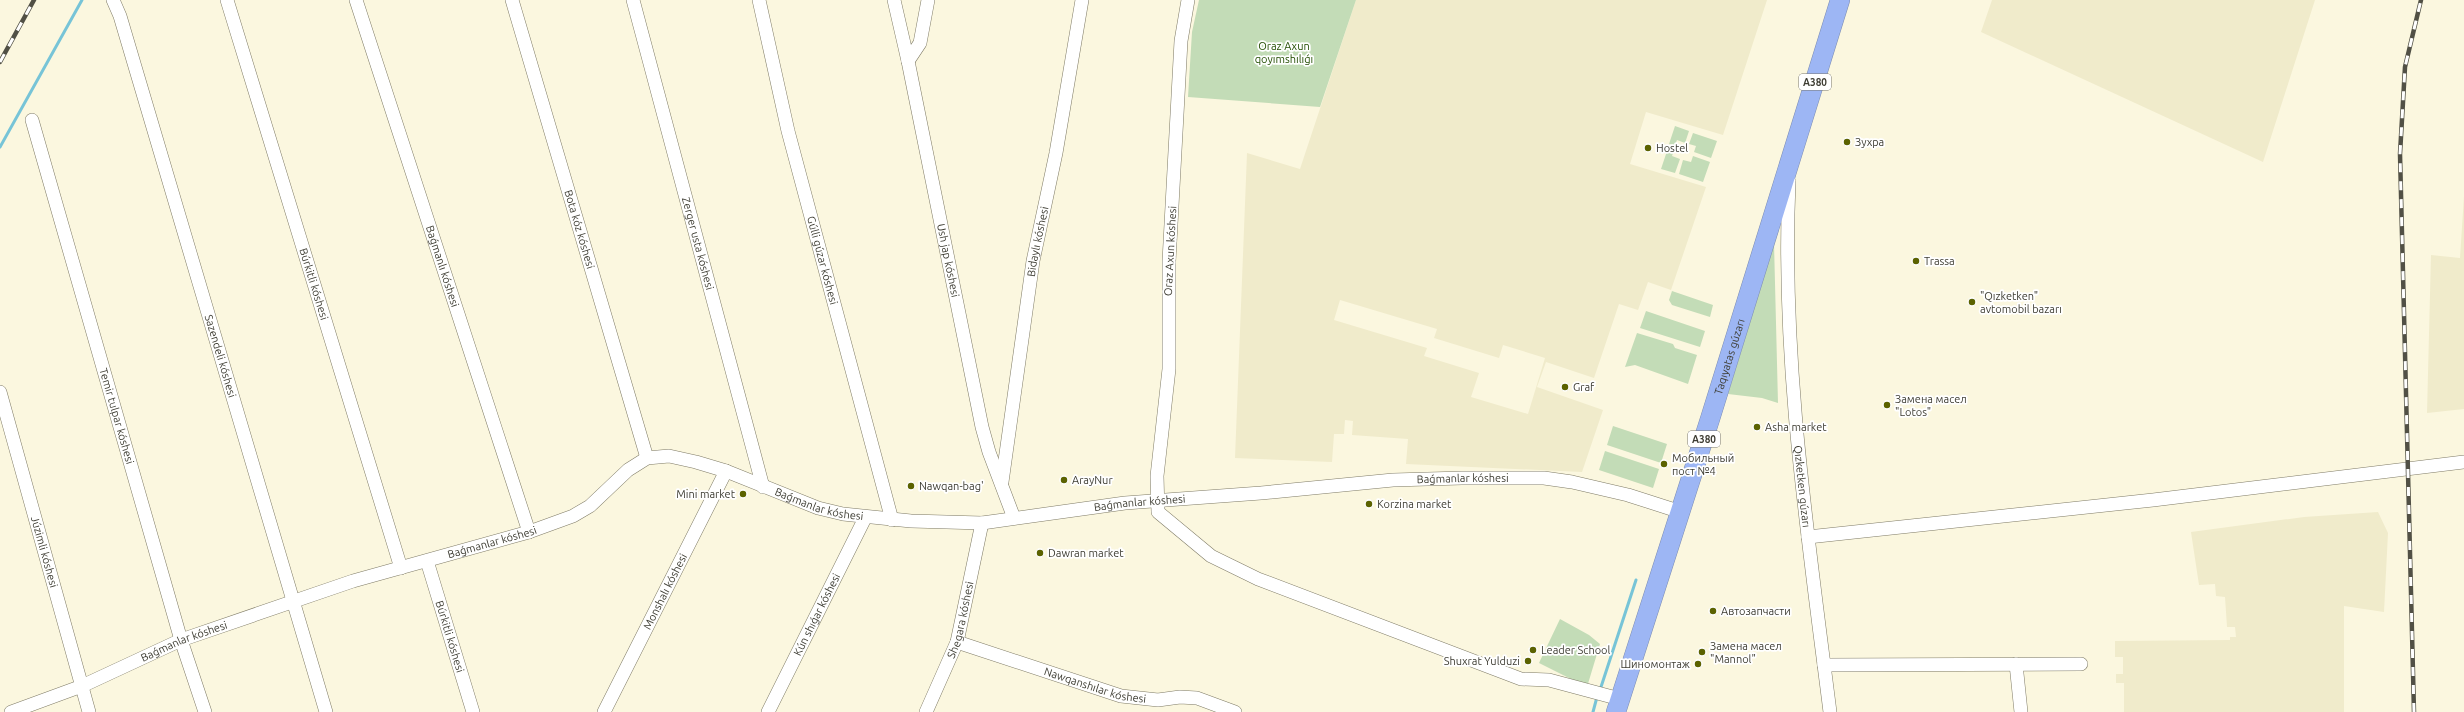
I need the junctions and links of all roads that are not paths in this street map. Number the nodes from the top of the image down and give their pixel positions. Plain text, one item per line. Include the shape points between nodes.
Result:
1 (113, 0) edge
2 (227, 0) edge
3 (356, 0) edge
4 (512, 0) edge
5 (633, 0) edge
6 (758, 0) edge
7 (894, 0) edge
8 (928, 0) edge
9 (1082, 0) edge
10 (1188, 0) edge
11 (1840, 0) edge
12 (908, 61) junction
13 (32, 120) dead end
14 (1790, 165) junction
15 (0, 392) edge
16 (647, 458) junction
17 (2464, 462) edge
18 (726, 471) junction
19 (1001, 484) junction
20 (763, 487) junction
21 (1158, 501) junction
22 (1681, 512) junction
23 (865, 518) junction
24 (1014, 518) junction
25 (892, 520) junction
26 (982, 523) junction
27 (529, 532) junction
28 (1808, 537) junction
29 (427, 560) junction
30 (401, 568) junction
31 (293, 602) junction
32 (181, 640) junction
33 (956, 642) junction
34 (2016, 664) junction
35 (2081, 664) dead end
36 (1824, 665) junction
37 (82, 686) junction
38 (1618, 706) edge
39 (12, 712) edge
40 (89, 712) edge
41 (205, 712) edge
42 (326, 712) edge
43 (473, 712) edge
44 (604, 712) edge
45 (768, 712) edge
46 (926, 712) edge
47 (1235, 712) edge
48 (1830, 712) edge
49 (2022, 712) edge

1 - 31 street, Sazendeli kóshesi via 122,23
2 - 30 street, Búrkitli kóshesi
3 - 27 street, Baǵmanlı kóshesi
4 - 16 street, Bota kóz kóshesi
5 - 20 street, Zerger usta kóshesi
6 - 25 street, Gúlli gúzar kóshesi via 788,131
7 - 12 street, Ush jap kóshesi
8 - 12 street via 920,43
9 - 19 street, Bidaylı kóshesi via 1056,153 1033,260
10 - 21 street, Oraz Axun kóshesi via 1181,49 1169,261 1169,369 1157,476
11 - 14 highway, Taqıyatas gúzarı / A380
12 - 19 street, Ush jap kóshesi via 982,427 988,452
13 - 32 street, Temir tulpar kóshesi
14 - 22 highway, Taqıyatas gúzarı / A380
14 - 28 street, Qızketken gúzarı via 1787,225 1789,334
15 - 37 street, Júzimli kóshesi
16 - 18 street, Baǵmanlar kóshesi via 669,456
16 - 27 street, Baǵmanlar kóshesi via 628,470 590,506 573,516
17 - 28 street via 2153,500
18 - 20 street, Baǵmanlar kóshesi
18 - 44 street, Monshalı kóshesi
19 - 24 street, Ush jap kóshesi
20 - 23 street, Baǵmanlar kóshesi via 818,508
21 - 22 street, Baǵmanlar kóshesi via 1393,480 1519,478 1572,482
21 - 24 street, Baǵmanlar kóshesi via 1090,506
21 - 38 street via 1158,512 1211,556 1258,579 1521,679 1549,680
22 - 38 highway, Taqıyatas gúzarı / A380
23 - 25 street, Baǵmanlar kóshesi
23 - 45 street, Kún shıǵar kóshesi
24 - 26 street, Baǵmanlar kóshesi
25 - 26 street, Baǵmanlar kóshesi
26 - 33 street, Shegara kóshesi
27 - 29 street, Baǵmanlar kóshesi
28 - 36 street, Qızketken gúzarı
29 - 30 street, Baǵmanlar kóshesi
29 - 43 street, Búrkitli kóshesi
30 - 31 street, Baǵmanlar kóshesi via 353,581
31 - 32 street, Baǵmanlar kóshesi
31 - 42 street, Sazendeli kóshesi
32 - 37 street, Baǵmanlar kóshesi
32 - 41 street, Temir tulpar kóshesi
33 - 46 street, Shegara kóshesi
33 - 47 street, Nawqanshılar kóshesi via 1121,696 1158,700 1197,698
34 - 35 street
34 - 36 street
34 - 49 street
36 - 48 street, Qızketken gúzarı
37 - 39 street, Baǵmanlar kóshesi
37 - 40 street, Júzimli kóshesi

